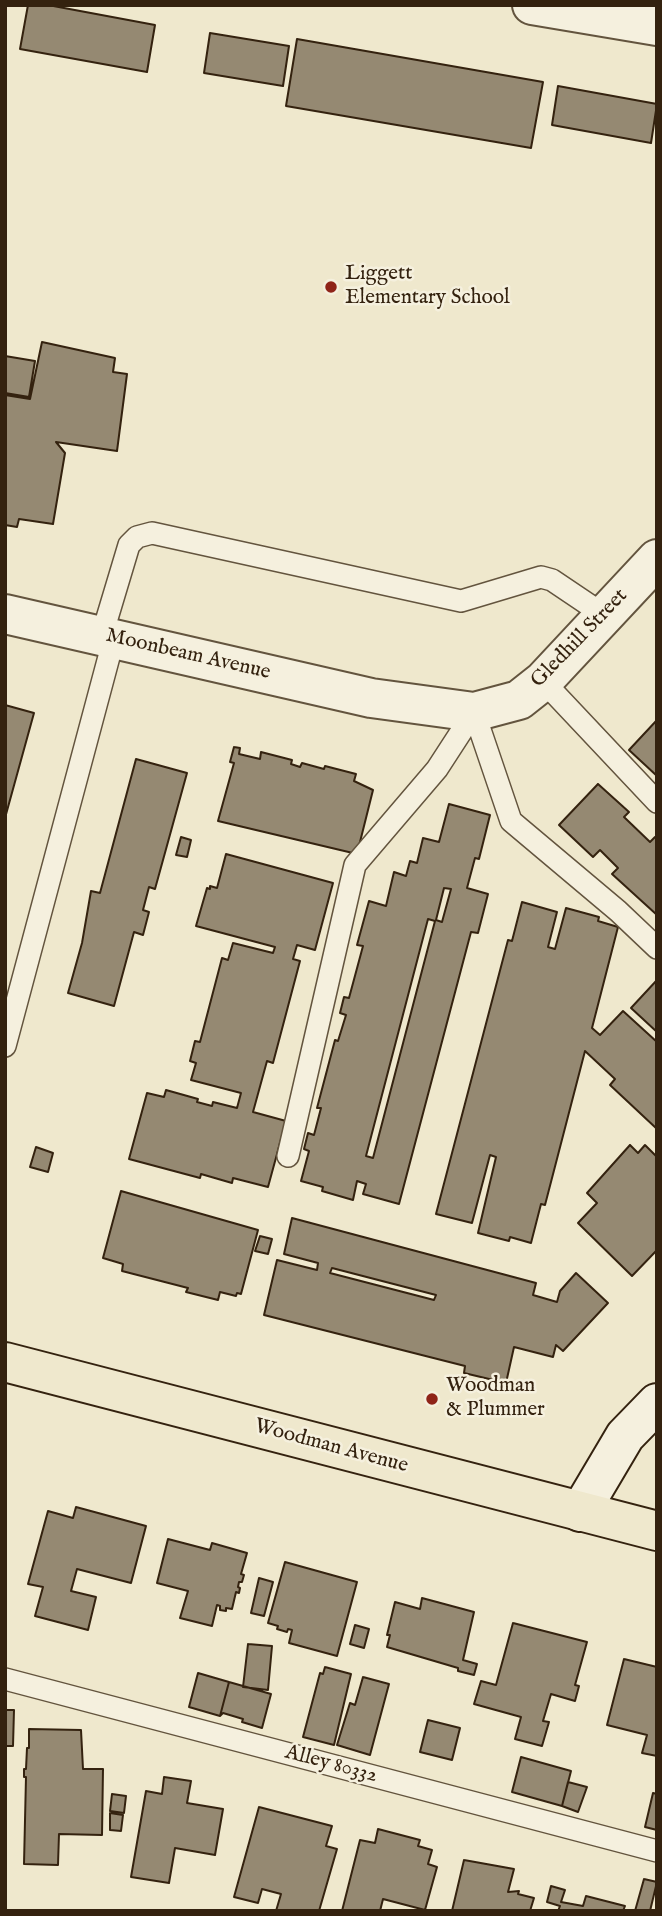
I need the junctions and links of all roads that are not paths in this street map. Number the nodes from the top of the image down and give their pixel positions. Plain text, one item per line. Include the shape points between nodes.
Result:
1 (532, 5) edge
2 (611, 12) edge
3 (657, 26) edge
4 (657, 559) edge
5 (5, 614) edge
6 (604, 615) junction
7 (108, 636) junction
8 (543, 681) junction
9 (371, 698) joint
10 (474, 712) junction
11 (657, 802) edge
12 (657, 948) edge
13 (5, 1046) edge
14 (288, 1156) dead end
15 (5, 1362) edge
16 (657, 1403) edge
17 (580, 1512) junction
18 (657, 1531) edge
19 (5, 1679) edge
20 (657, 1851) edge

1 - 2 street
2 - 3 street
4 - 6 street, Gledhill Street
5 - 7 street, Moonbeam Avenue
6 - 7 lane via 541,577 461,601 152,533 129,545
6 - 8 street, Gledhill Street
7 - 9 street, Moonbeam Avenue
7 - 13 lane
8 - 10 street, Gledhill Street via 519,700
8 - 11 lane
9 - 10 street, Gledhill Street
10 - 12 lane via 510,821
10 - 14 lane via 437,769 355,865
15 - 17 main road, Woodman Avenue
16 - 17 street via 625,1436
17 - 18 main road, Woodman Avenue
19 - 20 lane, Alley 80332

